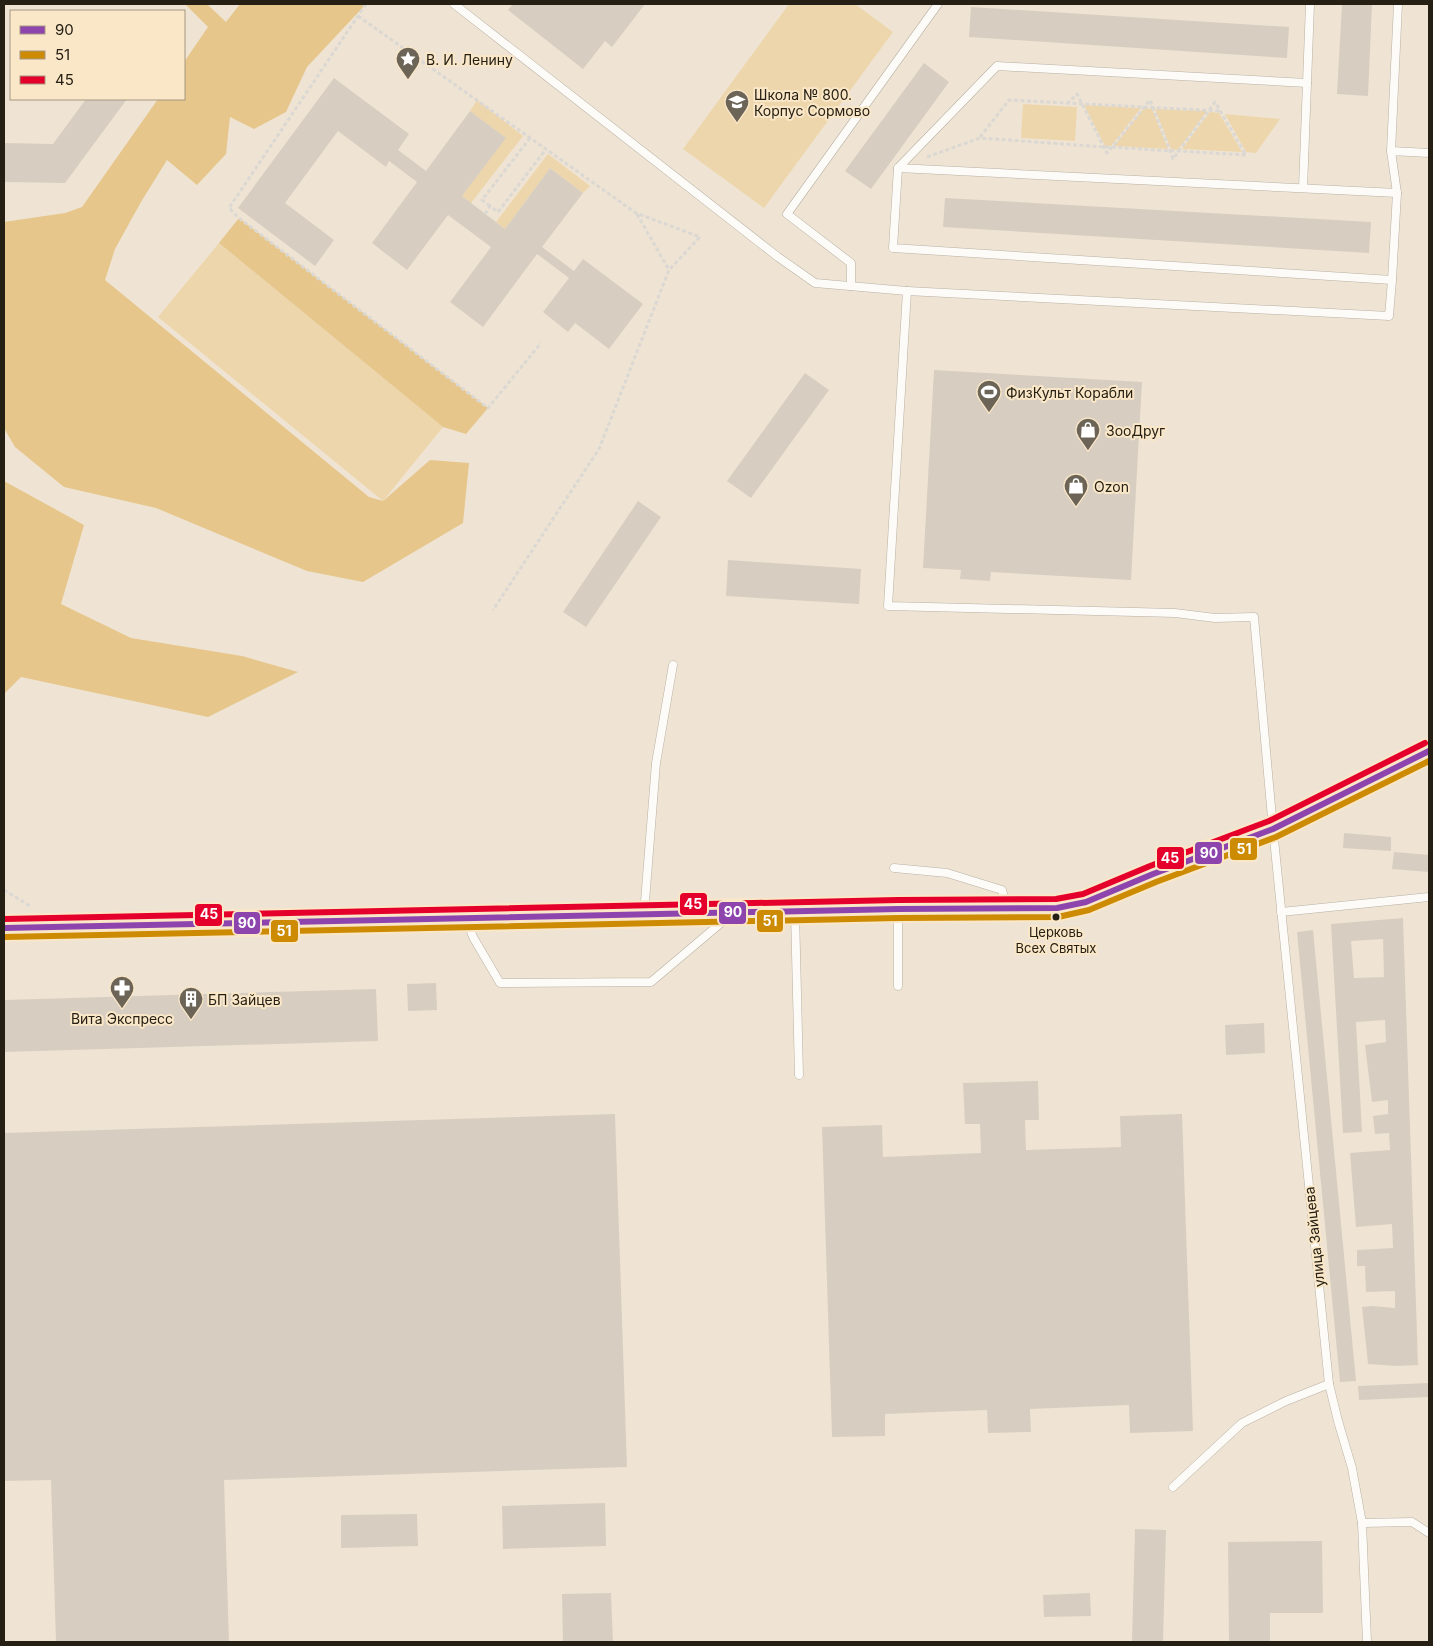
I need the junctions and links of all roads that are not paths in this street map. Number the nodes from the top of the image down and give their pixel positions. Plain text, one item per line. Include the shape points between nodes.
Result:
1 (454, 4) edge
2 (938, 4) edge
3 (1301, 4) edge
4 (1310, 4) edge
5 (1398, 4) edge
6 (1307, 83) junction
7 (1391, 151) junction
8 (1429, 153) edge
9 (898, 168) junction
10 (1303, 188) junction
11 (1397, 193) junction
12 (1392, 280) junction
13 (851, 286) junction
14 (908, 291) junction
15 (673, 665) dead end
16 (1429, 751) edge
17 (1273, 829) junction
18 (894, 868) dead end
19 (1429, 897) edge
20 (1007, 908) junction
21 (898, 909) junction
22 (795, 911) junction
23 (733, 912) junction
24 (1281, 912) junction
25 (644, 914) junction
26 (466, 919) junction
27 (4, 928) edge
28 (898, 986) dead end
29 (800, 1075) dead end
30 (1330, 1384) junction
31 (1173, 1487) dead end
32 (1362, 1523) junction
33 (1429, 1533) edge
34 (1367, 1642) edge

1 - 13 lane via 778,257 816,283
2 - 13 lane via 787,214 851,263
3 - 4 lane
4 - 6 lane
5 - 7 lane
6 - 9 lane via 997,66
6 - 10 lane
7 - 8 lane
7 - 11 lane
9 - 10 lane
9 - 12 lane via 893,248
10 - 11 lane
11 - 12 lane
12 - 14 lane via 1389,316
13 - 14 lane
14 - 17 lane, улица Зайцева via 888,606 1254,617
15 - 25 lane via 656,763
16 - 17 street
17 - 20 street via 1086,902 1057,908
17 - 24 lane, улица Зайцева
18 - 20 lane via 947,873 1002,890
19 - 24 lane
20 - 21 street
21 - 22 street
21 - 28 lane
22 - 23 street
22 - 29 lane
23 - 25 street
23 - 26 lane via 651,982 500,983
24 - 30 lane, улица Зайцева
25 - 26 street
26 - 27 street
30 - 31 lane via 1242,1423
30 - 32 lane, улица Зайцева via 1352,1468
32 - 33 lane via 1412,1522
32 - 34 lane, улица Зайцева

